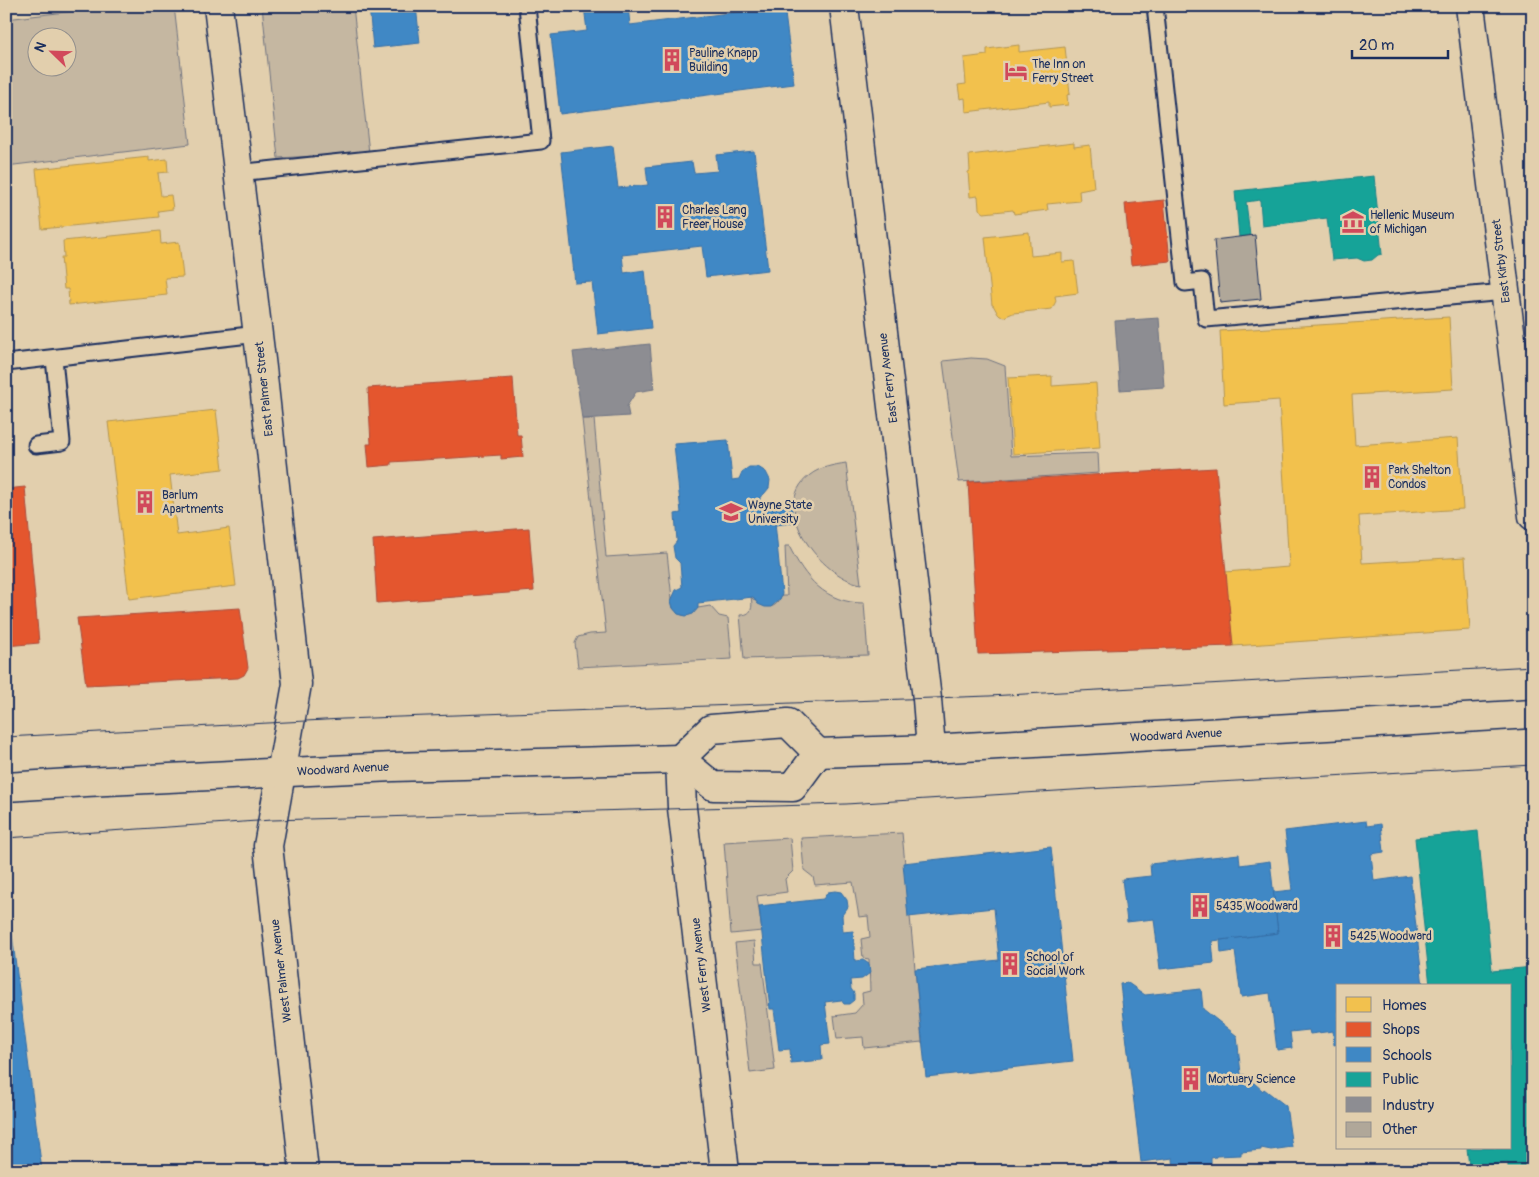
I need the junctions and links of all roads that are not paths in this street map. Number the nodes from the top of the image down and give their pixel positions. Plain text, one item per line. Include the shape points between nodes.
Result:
1 (218, 6) edge
2 (526, 6) edge
3 (844, 6) edge
4 (1155, 6) edge
5 (1470, 6) edge
6 (237, 173) junction
7 (1505, 292) junction
8 (258, 334) junction
9 (54, 358) junction
10 (6, 363) edge
11 (36, 445) dead end
12 (1533, 516) edge
13 (1533, 714) edge
14 (931, 750) junction
15 (818, 753) junction
16 (680, 759) junction
17 (281, 772) junction
18 (6, 787) edge
19 (304, 1171) edge
20 (725, 1171) edge

1 - 6 street, East Palmer Street
2 - 6 lane via 541,141
3 - 14 street, East Ferry Avenue
4 - 7 lane via 1186,283 1202,280 1206,319
5 - 7 street, East Kirby Street
6 - 8 street, East Palmer Street
7 - 12 street, East Kirby Street
8 - 9 lane
8 - 17 street, East Palmer Street via 297,684
9 - 10 lane
9 - 11 lane via 62,442
13 - 14 street, Woodward Avenue
14 - 15 street, Woodward Avenue
15 - 16 street via 788,723 711,729
15 - 16 street via 793,787 713,786
16 - 17 street, Woodward Avenue
16 - 20 street, West Ferry Avenue via 682,808
17 - 18 street, Woodward Avenue
17 - 19 street, West Palmer Avenue via 268,846

